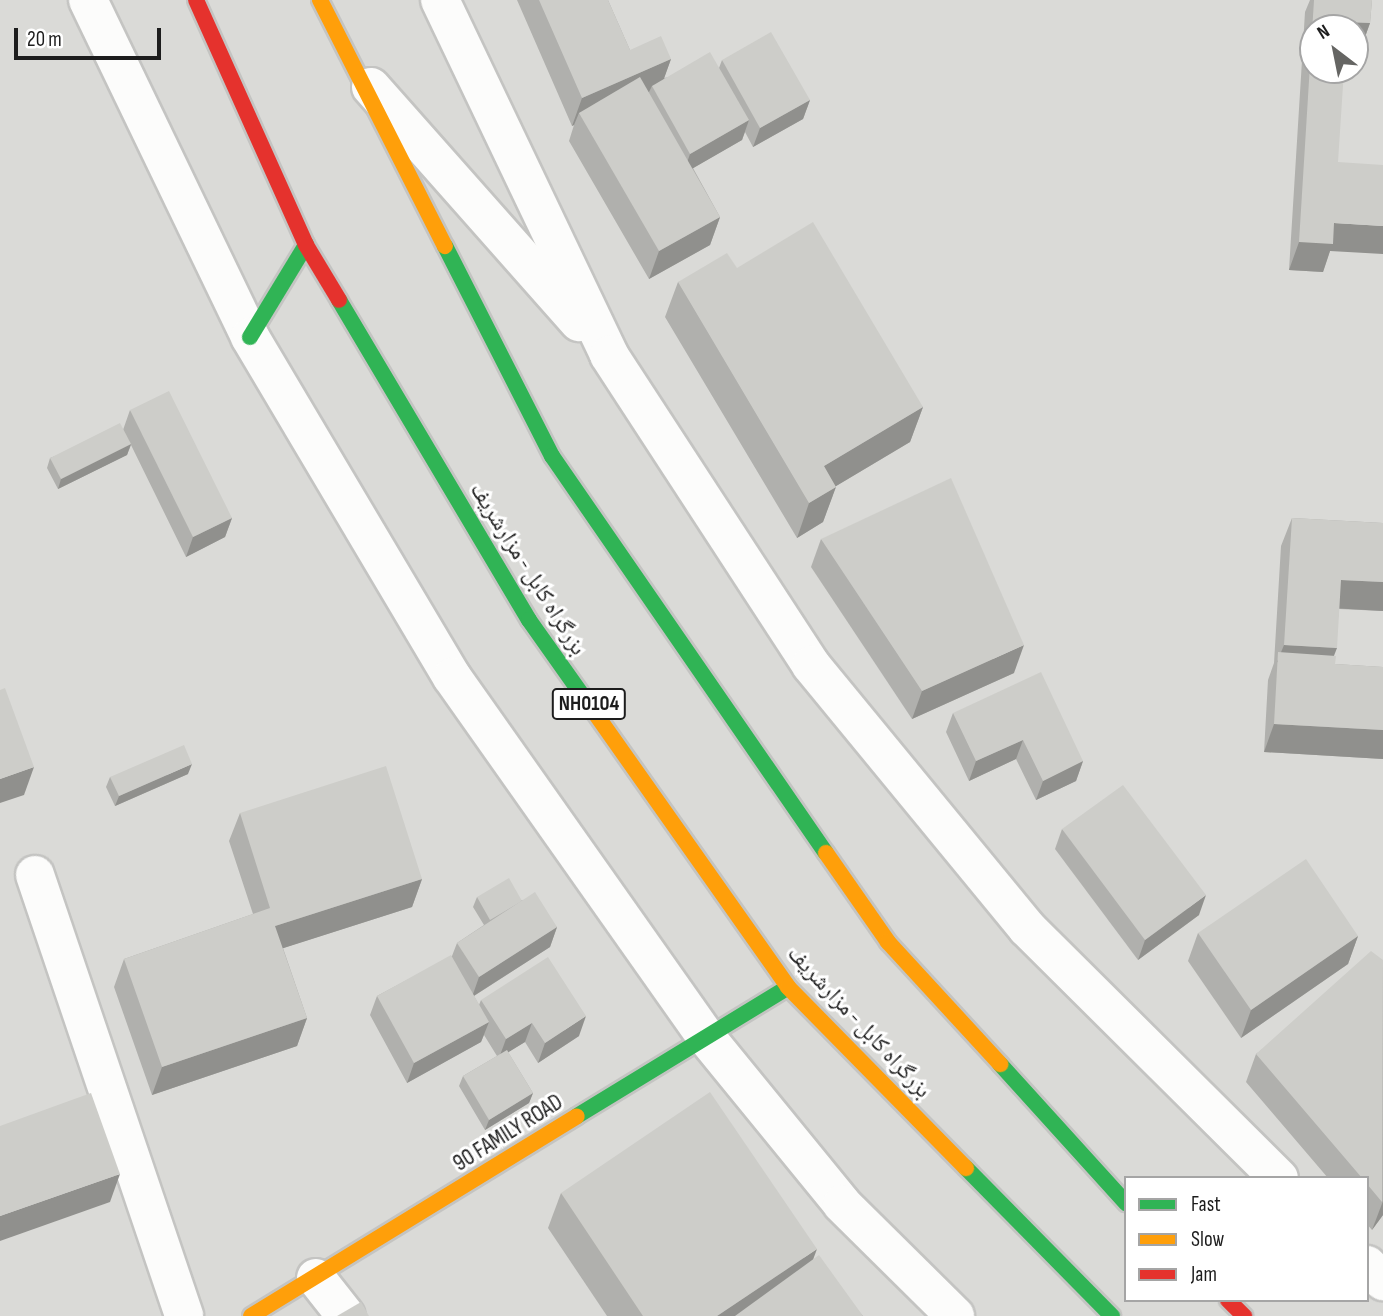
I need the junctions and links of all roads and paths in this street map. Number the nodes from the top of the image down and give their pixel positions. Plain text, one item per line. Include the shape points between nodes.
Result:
1 (88, 0) edge
2 (196, 0) edge
3 (320, 0) edge
4 (440, 0) edge
5 (352, 66) junction
6 (306, 245) junction
7 (250, 337) junction
8 (608, 355) junction
9 (35, 875) dead end
10 (788, 987) junction
11 (706, 1037) junction
12 (1277, 1176) edge
13 (1124, 1201) edge
14 (1369, 1267) edge
15 (316, 1278) junction
16 (1383, 1281) edge
17 (1229, 1302) edge
18 (184, 1316) edge
19 (251, 1316) edge
20 (346, 1316) edge
21 (955, 1316) edge
22 (1112, 1316) edge
23 (1244, 1316) edge

1 - 7 street
2 - 6 main road, بزرگراه کابل - مزارشریف / NH0104
3 - 5 main road
4 - 8 street
5 - 8 street
5 - 13 main road via 552,456 888,942
6 - 7 main road
6 - 10 main road, بزرگراه کابل - مزارشریف / NH0104 via 529,620
7 - 11 street via 452,677
8 - 12 street via 811,665 1027,928
9 - 18 street
10 - 11 main road, 90 FAMILY ROAD
10 - 22 main road, بزرگراه کابل - مزارشریف / NH0104
11 - 15 main road, 90 FAMILY ROAD
11 - 21 street via 842,1204
14 - 16 street
15 - 19 main road, 90 FAMILY ROAD
15 - 20 street
17 - 23 main road

